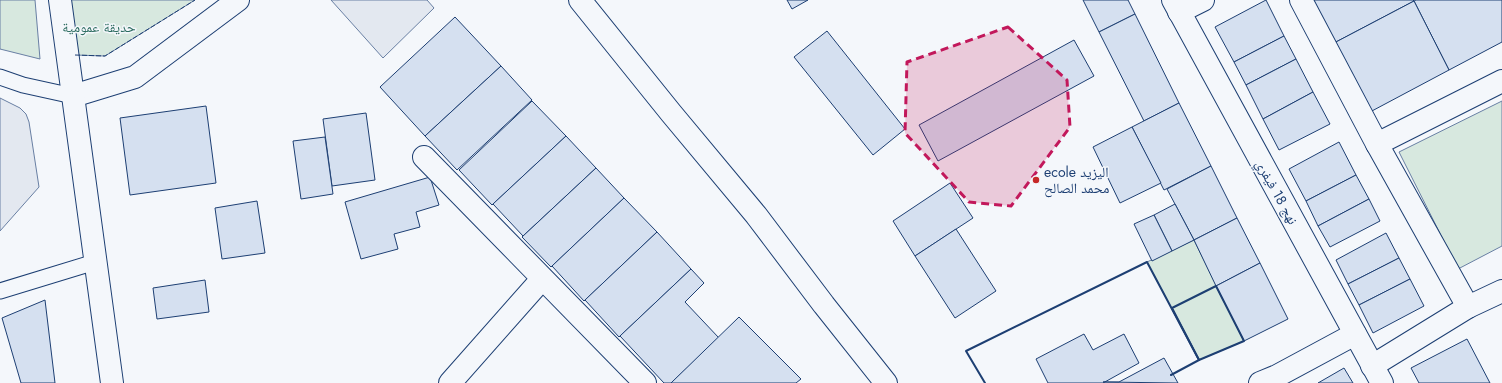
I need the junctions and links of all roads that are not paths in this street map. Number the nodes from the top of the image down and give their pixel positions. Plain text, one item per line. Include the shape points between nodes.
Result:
1 (60, 0) edge
2 (238, 0) edge
3 (580, 0) edge
4 (1203, 0) edge
5 (1301, 0) edge
6 (1176, 6) edge
7 (0, 77) edge
8 (1502, 81) edge
9 (73, 96) junction
10 (1376, 144) junction
11 (424, 157) dead end
12 (95, 262) junction
13 (542, 279) junction
14 (0, 290) edge
15 (1502, 291) edge
16 (1468, 307) junction
17 (1355, 334) junction
18 (1377, 374) edge
19 (112, 383) edge
20 (450, 383) edge
21 (645, 383) edge
22 (886, 383) edge
23 (1260, 383) edge

1 - 9 street
2 - 9 street via 135,77
3 - 22 street via 756,215
4 - 6 street
5 - 10 street
6 - 17 street, نهج 18 فيفري
7 - 9 lane
8 - 10 street
9 - 12 street
10 - 16 street
11 - 13 street
12 - 14 lane
12 - 19 street
13 - 20 street
13 - 21 street
15 - 16 street
16 - 18 street
17 - 18 street, نهج 18 فيفري
17 - 23 street

